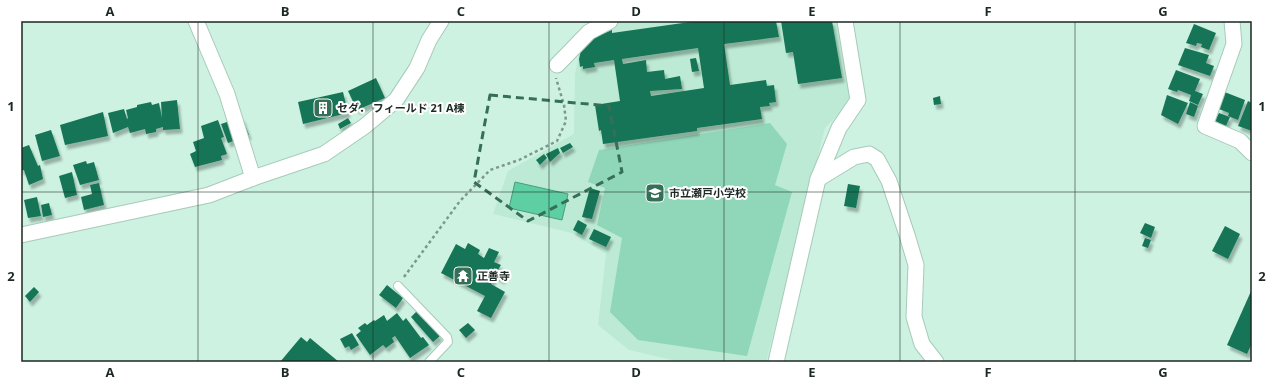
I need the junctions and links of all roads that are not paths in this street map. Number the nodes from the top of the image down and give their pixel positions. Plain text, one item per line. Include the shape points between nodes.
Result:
1 (196, 21) edge
2 (441, 21) edge
3 (610, 21) edge
4 (845, 21) edge
5 (1232, 21) edge
6 (557, 65) road end
7 (1252, 152) edge
8 (253, 178) junction
9 (818, 179) junction
10 (21, 235) edge
11 (398, 286) road end
12 (429, 362) edge
13 (776, 362) edge
14 (936, 362) edge

1 - 8 street via 227,94
2 - 8 street via 429,40 417,68 396,100 365,126 324,154
3 - 6 street via 589,32
4 - 9 street via 858,100 839,128
5 - 7 street via 1234,44 1205,126 1240,141
8 - 10 street via 209,195
9 - 13 street
9 - 14 street via 854,157 869,154 877,159 889,181 916,265 914,317 922,344
11 - 12 lane via 447,337 448,342

